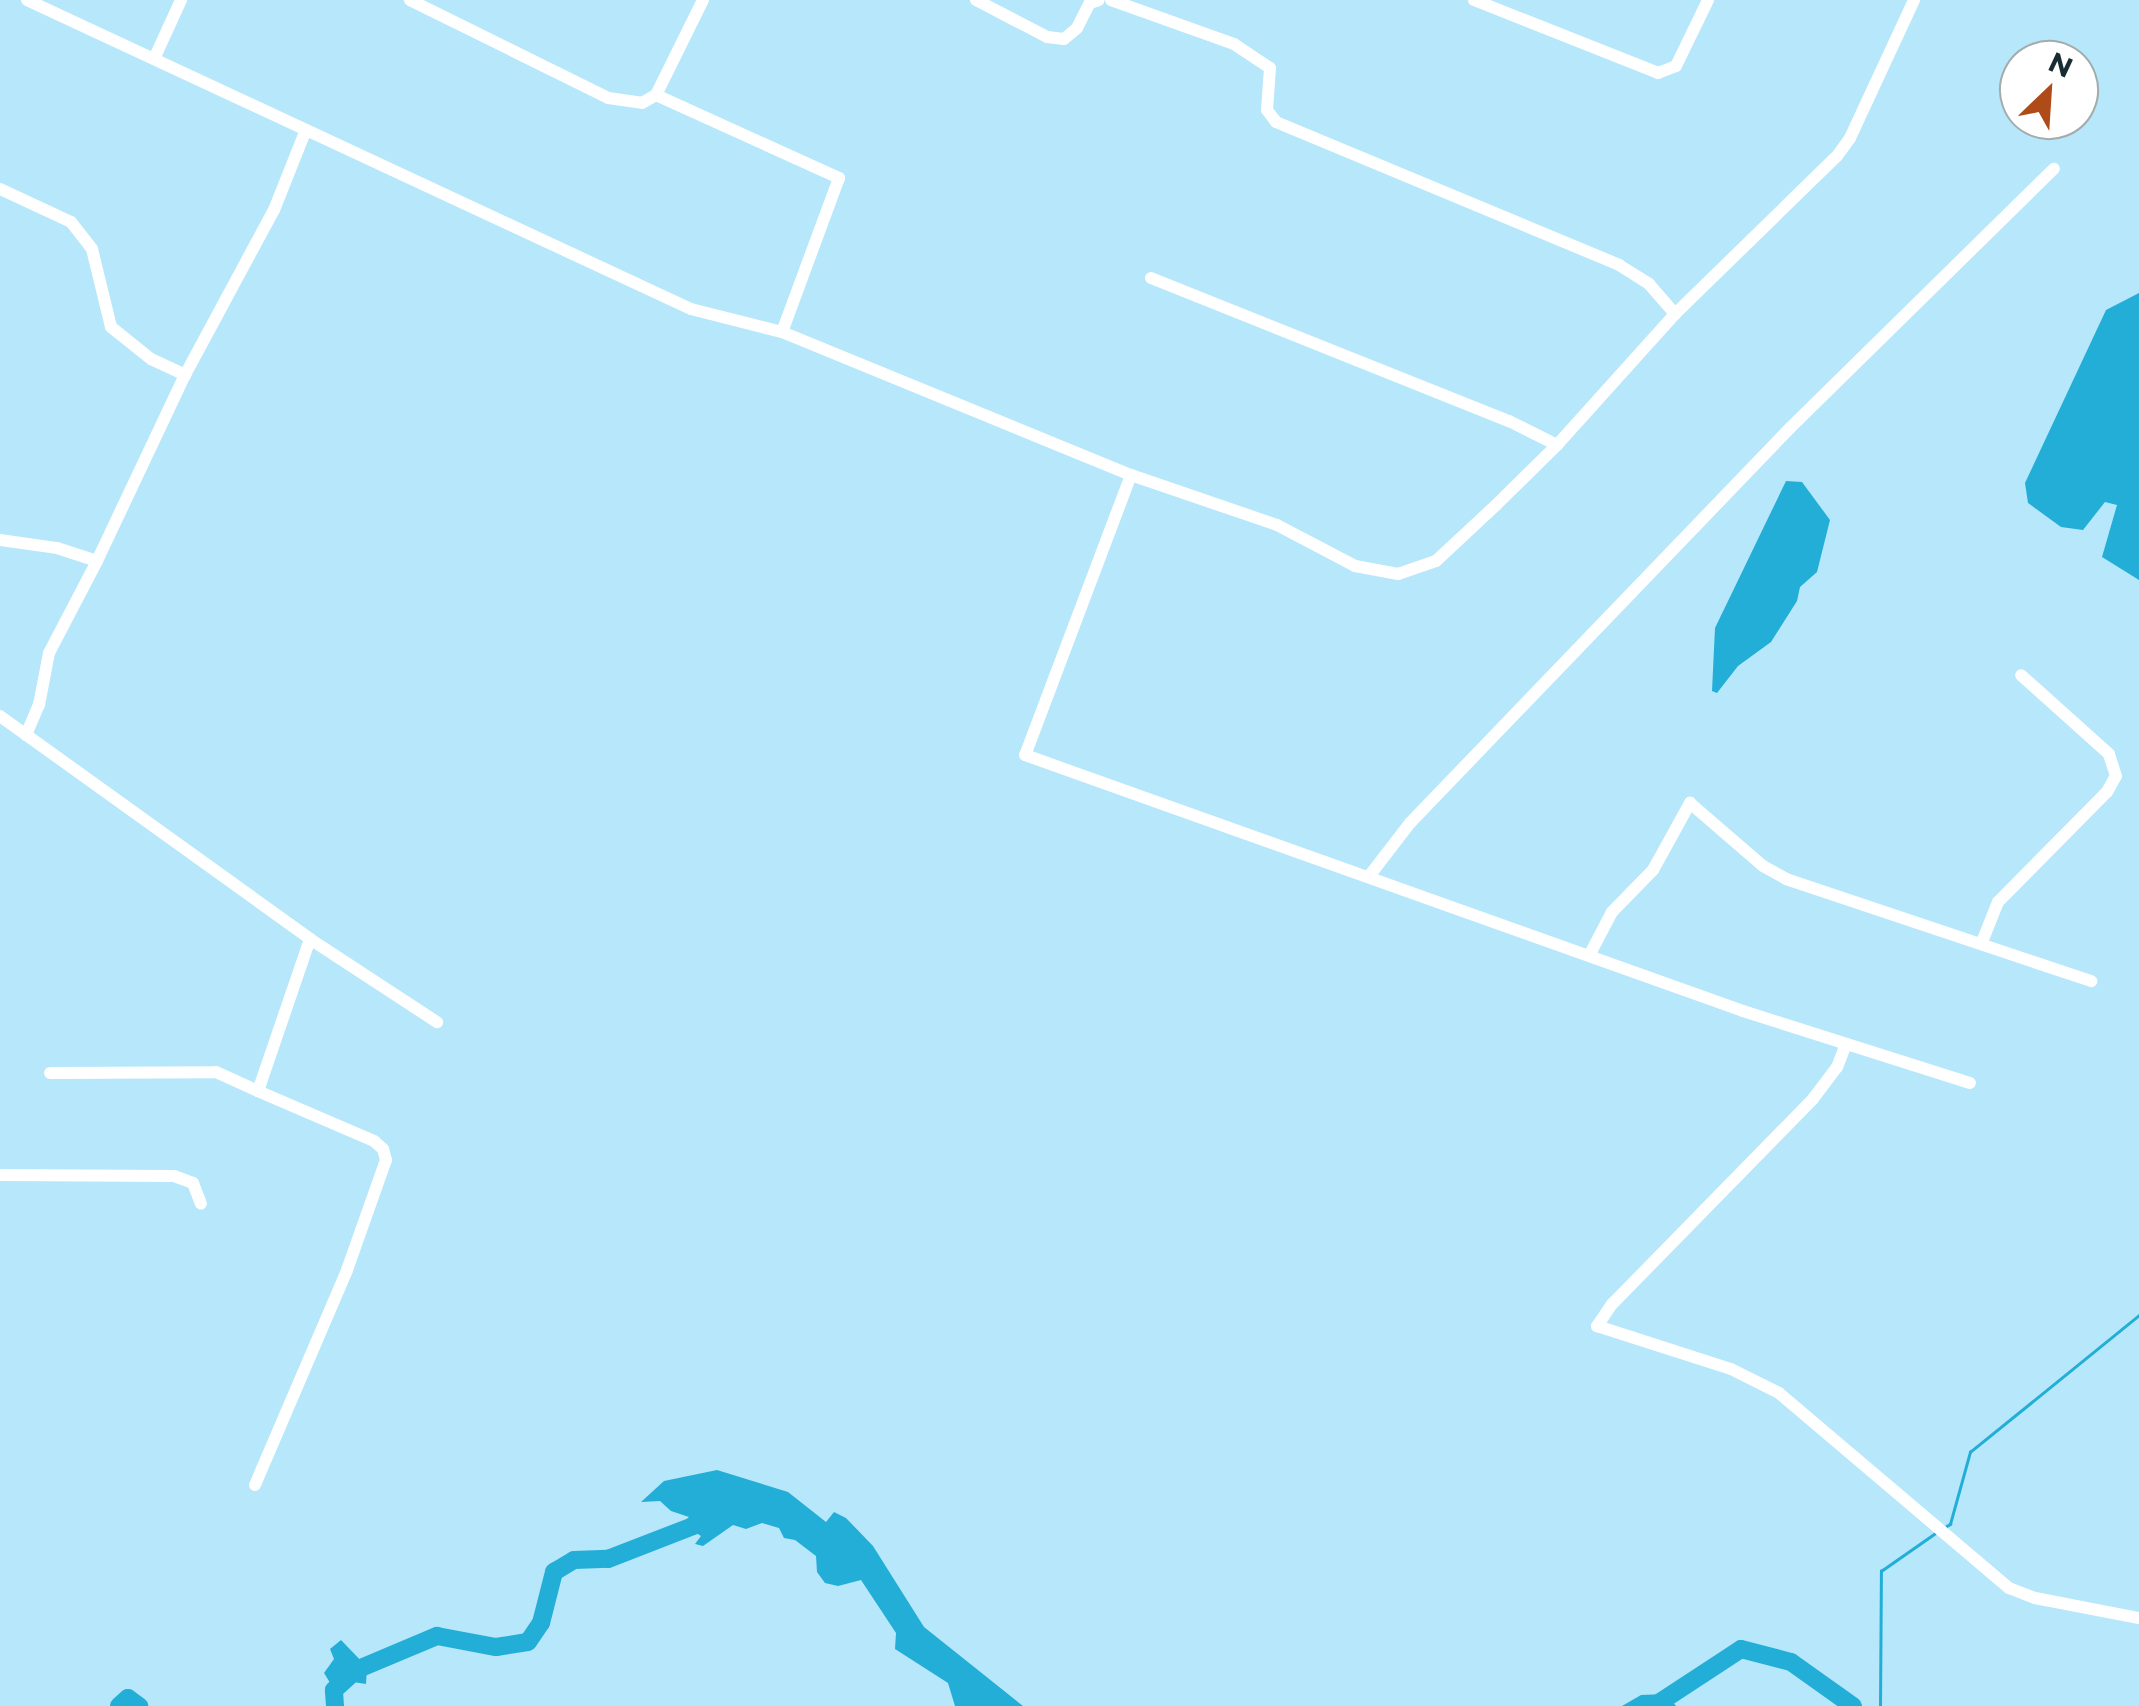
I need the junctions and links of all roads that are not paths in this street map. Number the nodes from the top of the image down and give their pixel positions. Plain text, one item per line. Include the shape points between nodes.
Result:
1 (26, 0) edge
2 (181, 0) edge
3 (410, 0) edge
4 (704, 0) edge
5 (976, 0) edge
6 (1100, 0) edge
7 (1111, 0) edge
8 (1474, 0) edge
9 (1708, 0) edge
10 (1914, 0) edge
11 (154, 59) junction
12 (656, 95) junction
13 (305, 132) junction
14 (2054, 169) dead end
15 (0, 189) edge
16 (1152, 278) dead end
17 (1675, 314) junction
18 (782, 332) junction
19 (186, 375) junction
20 (1557, 445) junction
21 (1131, 475) junction
22 (0, 540) edge
23 (97, 561) junction
24 (2021, 675) dead end
25 (0, 716) edge
26 (26, 735) junction
27 (1370, 875) junction
28 (310, 939) junction
29 (1982, 942) junction
30 (1590, 954) junction
31 (2091, 981) dead end
32 (437, 1022) dead end
33 (1846, 1044) junction
34 (50, 1073) dead end
35 (1970, 1083) dead end
36 (258, 1091) junction
37 (0, 1175) edge
38 (201, 1204) dead end
39 (255, 1485) dead end
40 (2139, 1618) edge

1 - 11 street
2 - 11 street
3 - 12 street via 608,98 642,104
4 - 12 street
5 - 6 street via 1047,37 1064,39 1090,3
7 - 17 street via 1234,44 1270,68 1267,110 1276,122 1619,265 1649,284
8 - 9 street via 1658,73 1676,66
10 - 17 street via 1838,156
11 - 13 street
12 - 18 street via 839,178
13 - 18 street via 691,309
13 - 19 street via 274,210
14 - 27 street via 1790,428 1410,823
15 - 19 street via 71,222 92,249 111,327 150,359
16 - 20 street
17 - 20 street
18 - 21 street
19 - 23 street
20 - 21 street via 1436,561 1398,574 1355,566 1277,524
21 - 27 street via 1025,755
22 - 23 street
23 - 26 street via 50,653
24 - 29 street via 2109,754 2116,776 1998,902
25 - 26 street
26 - 28 street
27 - 30 street
28 - 32 street
28 - 36 street
29 - 30 street via 1773,873 1690,803 1652,870 1612,912
29 - 31 street
30 - 33 street
33 - 35 street
33 - 40 street via 1813,1099 1597,1326 1764,1384 2021,1594
34 - 36 street via 216,1072
36 - 39 street via 374,1141 386,1160
37 - 38 street via 174,1176 193,1183

